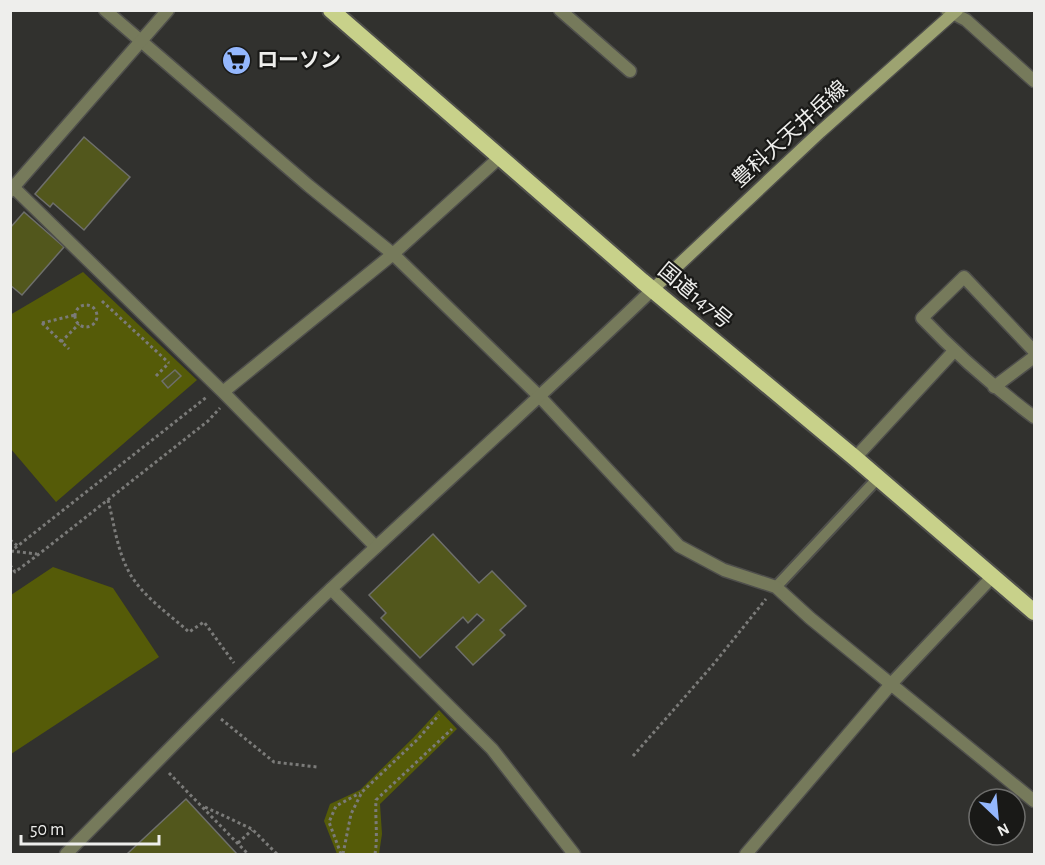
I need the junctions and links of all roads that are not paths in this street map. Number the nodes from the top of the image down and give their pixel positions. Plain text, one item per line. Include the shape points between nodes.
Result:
1 (105, 10) edge
2 (168, 10) edge
3 (331, 10) edge
4 (560, 10) edge
5 (952, 12) edge
6 (141, 41) junction
7 (630, 71) dead end
8 (1035, 81) edge
9 (500, 157) junction
10 (12, 188) edge
11 (393, 254) junction
12 (652, 290) junction
13 (954, 351) junction
14 (1035, 351) edge
15 (1035, 357) edge
16 (994, 387) junction
17 (221, 389) junction
18 (540, 397) junction
19 (1035, 417) edge
20 (855, 458) junction
21 (878, 478) junction
22 (376, 547) junction
23 (993, 576) junction
24 (776, 587) junction
25 (331, 588) junction
26 (1035, 612) edge
27 (892, 683) junction
28 (1035, 801) edge
29 (66, 855) edge
30 (574, 855) edge
31 (746, 855) edge

1 - 6 street
2 - 6 street
3 - 9 highway, 国道147号
4 - 7 street
5 - 8 street
5 - 12 main road, 豊科大天井岳線
6 - 10 street
6 - 11 street
9 - 11 street
9 - 12 highway, 国道147号
10 - 17 street
11 - 17 street
11 - 18 street
12 - 18 street
12 - 20 highway, 国道147号
13 - 14 street via 922,318 964,277
13 - 16 street
13 - 20 street
15 - 16 street
16 - 19 street
17 - 22 street
18 - 22 street
18 - 24 street via 680,546 724,570
20 - 21 highway, 国道147号
21 - 23 highway, 国道147号
21 - 24 lane
22 - 25 street
23 - 26 highway, 国道147号
23 - 27 street
24 - 27 street
25 - 29 street
25 - 30 street via 492,749
27 - 28 street
27 - 31 street

